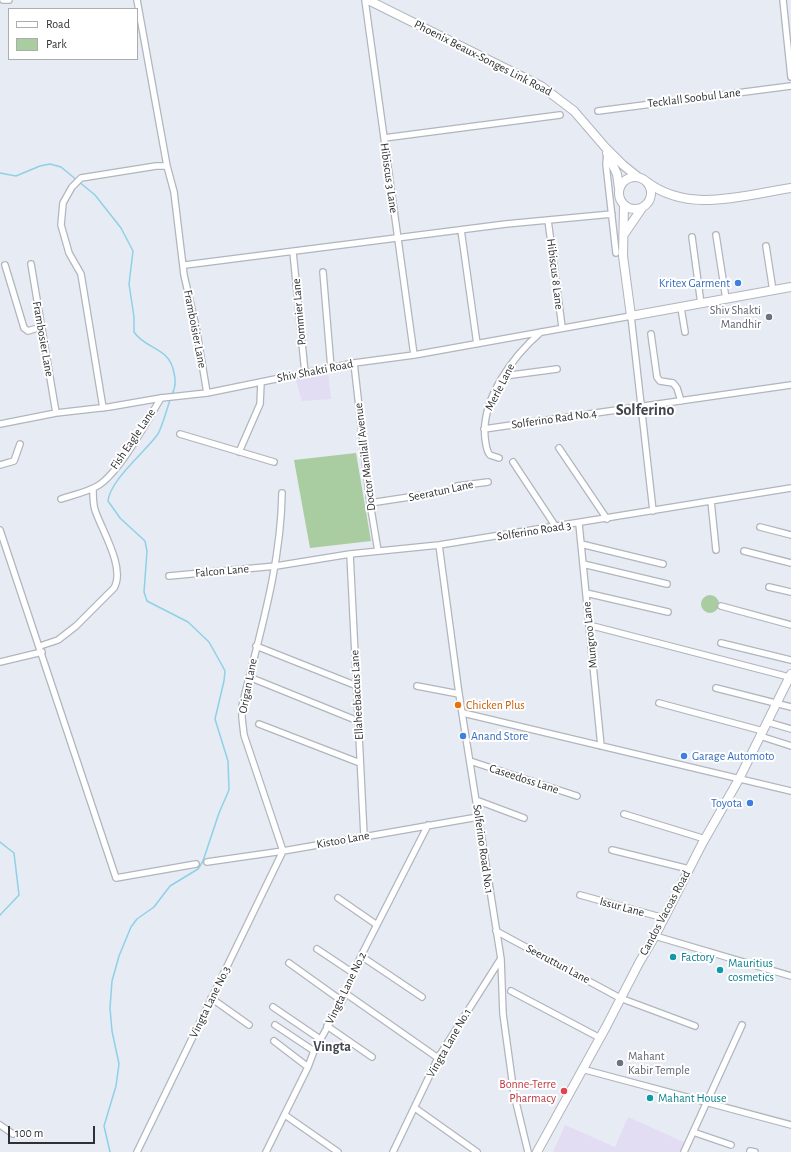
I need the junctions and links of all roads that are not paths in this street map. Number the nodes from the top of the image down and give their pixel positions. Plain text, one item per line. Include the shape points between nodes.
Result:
1 (2, 0) edge
2 (9, 0) edge
3 (137, 0) edge
4 (366, 0) edge
5 (783, 0) edge
6 (791, 77) edge
7 (791, 86) edge
8 (598, 111) dead end
9 (560, 115) dead end
10 (384, 138) junction
11 (606, 150) junction
12 (168, 166) junction
13 (638, 177) junction
14 (647, 182) junction
15 (619, 188) junction
16 (791, 188) edge
17 (624, 205) junction
18 (643, 207) junction
19 (612, 214) junction
20 (548, 220) junction
21 (461, 230) junction
22 (624, 233) junction
23 (716, 235) dead end
24 (692, 237) dead end
25 (398, 238) junction
26 (766, 246) dead end
27 (293, 252) junction
28 (616, 253) dead end
29 (31, 264) dead end
30 (184, 265) junction
31 (5, 266) dead end
32 (323, 272) dead end
33 (791, 287) edge
34 (773, 291) junction
35 (726, 300) junction
36 (701, 304) junction
37 (681, 308) junction
38 (631, 316) junction
39 (41, 327) junction
40 (562, 327) junction
41 (541, 332) junction
42 (685, 332) dead end
43 (651, 334) dead end
44 (477, 344) junction
45 (414, 355) junction
46 (354, 363) junction
47 (330, 368) junction
48 (557, 369) dead end
49 (305, 373) junction
50 (504, 376) junction
51 (261, 382) junction
52 (791, 385) edge
53 (206, 393) junction
54 (161, 398) junction
55 (681, 401) junction
56 (640, 407) junction
57 (103, 408) junction
58 (56, 413) junction
59 (0, 424) edge
60 (484, 429) junction
61 (180, 434) dead end
62 (20, 444) dead end
63 (558, 448) dead end
64 (239, 452) junction
65 (499, 458) dead end
66 (274, 462) dead end
67 (513, 462) dead end
68 (0, 466) edge
69 (488, 482) dead end
70 (93, 488) junction
71 (791, 488) edge
72 (282, 493) dead end
73 (61, 499) dead end
74 (710, 501) junction
75 (370, 503) junction
76 (653, 511) junction
77 (607, 519) junction
78 (579, 524) junction
79 (556, 527) junction
80 (760, 527) dead end
81 (0, 530) edge
82 (791, 535) edge
83 (581, 544) junction
84 (439, 546) junction
85 (716, 550) dead end
86 (378, 551) junction
87 (744, 551) dead end
88 (350, 554) junction
89 (791, 563) edge
90 (583, 564) junction
91 (663, 564) dead end
92 (276, 566) junction
93 (169, 576) dead end
94 (667, 584) dead end
95 (769, 587) dead end
96 (791, 592) edge
97 (586, 593) junction
98 (721, 606) dead end
99 (668, 612) dead end
100 (589, 625) junction
101 (791, 625) edge
102 (721, 643) dead end
103 (256, 646) junction
104 (41, 649) junction
105 (791, 660) edge
106 (0, 662) edge
107 (790, 675) edge
108 (249, 677) junction
109 (356, 686) junction
110 (417, 686) dead end
111 (716, 688) dead end
112 (459, 694) junction
113 (777, 702) junction
114 (659, 703) dead end
115 (791, 707) edge
116 (463, 713) junction
117 (358, 722) junction
118 (767, 722) junction
119 (259, 724) dead end
120 (791, 729) edge
121 (762, 733) junction
122 (601, 746) junction
123 (791, 746) edge
124 (470, 761) junction
125 (360, 763) junction
126 (739, 779) junction
127 (791, 791) edge
128 (577, 796) dead end
129 (476, 800) junction
130 (624, 814) dead end
131 (478, 817) junction
132 (524, 818) dead end
133 (428, 825) junction
134 (364, 836) junction
135 (705, 839) junction
136 (612, 850) dead end
137 (283, 851) junction
138 (207, 862) dead end
139 (196, 864) dead end
140 (689, 869) junction
141 (580, 895) dead end
142 (338, 898) dead end
143 (664, 918) junction
144 (377, 925) junction
145 (496, 931) junction
146 (655, 936) junction
147 (317, 949) dead end
148 (361, 956) junction
149 (500, 959) junction
150 (290, 963) dead end
151 (353, 973) junction
152 (791, 976) edge
153 (511, 991) dead end
154 (345, 993) junction
155 (422, 997) dead end
156 (211, 998) junction
157 (620, 998) junction
158 (342, 1001) junction
159 (273, 1007) dead end
160 (249, 1025) dead end
161 (275, 1025) dead end
162 (742, 1025) dead end
163 (327, 1026) junction
164 (695, 1026) dead end
165 (600, 1038) junction
166 (320, 1039) junction
167 (274, 1041) dead end
168 (314, 1051) junction
169 (372, 1057) dead end
170 (438, 1058) junction
171 (308, 1067) junction
172 (582, 1069) junction
173 (706, 1103) junction
174 (415, 1108) junction
175 (285, 1115) junction
176 (0, 1125) edge
177 (791, 1125) edge
178 (693, 1132) junction
179 (13, 1134) dead end
180 (731, 1146) dead end
181 (137, 1152) edge
182 (266, 1152) edge
183 (338, 1152) edge
184 (393, 1152) edge
185 (477, 1152) edge
186 (528, 1152) edge
187 (537, 1152) edge
188 (684, 1152) edge

1 - 2 street
3 - 12 street, Framboisier Lane
4 - 10 street, Hibiscus 3 Lane
4 - 11 main road, Phoenix Beaux-Songes Link Road via 541,86 574,111
5 - 6 street
7 - 8 street, Tecklall Soobul Lane
9 - 10 street
10 - 25 street, Hibiscus 3 Lane
11 - 13 main road, Phoenix Beaux-Songes Link Road
11 - 15 main road, Phoenix Beaux-Songes Link Road via 617,174
11 - 19 street
12 - 30 street, Framboisier Lane
12 - 57 street via 94,175 77,181 63,203 62,225 69,253 80,274
13 - 14 main road
13 - 15 main road via 624,181
14 - 16 main road via 662,192 691,200 716,200
14 - 18 main road via 651,196
15 - 17 main road via 619,197
17 - 18 main road via 635,210
17 - 22 main road
18 - 22 main road
19 - 20 street
19 - 28 street
20 - 21 street
20 - 40 street, Hibiscus 8 Lane
21 - 25 street
21 - 44 street
22 - 38 main road via 623,256
23 - 35 street
24 - 36 street
25 - 27 street
25 - 45 street, Hibiscus 3 Lane
26 - 34 street
27 - 30 street
27 - 49 street, Pommier Lane
29 - 39 street, Frambosier Lane
30 - 53 street, Framboisier Lane
31 - 39 street via 24,328 28,330
32 - 47 street
33 - 34 main road
34 - 35 main road
35 - 36 main road
36 - 37 main road
37 - 38 main road
37 - 42 street
38 - 40 street, Shiv Shakti Road
38 - 56 street
39 - 58 street, Frambosier Lane
40 - 41 street, Shiv Shakti Road
41 - 44 street, Shiv Shakti Road
41 - 50 street, Merle Lane via 516,356
43 - 55 street via 657,377 660,381 673,382 678,388
44 - 45 street, Shiv Shakti Road
45 - 46 street, Shiv Shakti Road
46 - 47 street, Shiv Shakti Road
46 - 75 street, Doctor Manilall Avenue
47 - 49 street, Shiv Shakti Road
48 - 50 street
49 - 51 street, Shiv Shakti Road
50 - 60 street, Merle Lane via 485,416
51 - 53 street, Shiv Shakti Road
51 - 64 street via 260,404
52 - 55 street, Solferino Rad No.4
53 - 54 street, Shiv Shakti Road
54 - 57 street, Shiv Shakti Road
54 - 70 street, Fish Eagle Lane via 134,443 107,478
55 - 56 street, Solferino Rad No.4
56 - 60 street, Solferino Rad No.4
56 - 76 street
57 - 58 street, Shiv Shakti Road
58 - 59 street, Shiv Shakti Road
60 - 65 street via 488,453
61 - 64 street
62 - 68 street via 14,461
63 - 77 street
64 - 66 street
67 - 79 street
69 - 75 street, Seeratun Lane via 457,486 449,491
70 - 73 street, Fish Eagle Lane
70 - 104 street via 95,510 110,543 117,582 76,626
71 - 74 street, Solferino Road 3
72 - 92 street, Origan Lane
74 - 76 street, Solferino Road 3
74 - 85 street
75 - 86 street, Doctor Manilall Avenue
76 - 77 street, Solferino Road 3
77 - 78 street, Solferino Road 3
78 - 79 street, Solferino Road 3
78 - 83 street, Mungroo Lane
79 - 84 street, Solferino Road 3
80 - 82 street
81 - 104 street
83 - 90 street, Mungroo Lane
83 - 91 street
84 - 86 street, Solferino Road 3
84 - 112 street, Solferino Road No.1
86 - 88 street, Solferino Road 3
87 - 89 street
88 - 92 street, Solferino Road 3
88 - 109 street, Ellaheebaccus Lane
90 - 94 street
90 - 97 street, Mungroo Lane
92 - 93 street, Falcon Lane
92 - 103 street, Origan Lane
95 - 96 street
97 - 99 street
97 - 100 street, Mungroo Lane
98 - 101 street
100 - 107 street
100 - 122 street, Mungroo Lane
102 - 105 street
103 - 108 street, Origan Lane
103 - 109 street
104 - 106 street
104 - 139 street via 116,878
107 - 113 main road, Candos Vacoas Road
108 - 117 street
108 - 137 street, Origan Lane via 242,706 244,735
109 - 117 street, Ellaheebaccus Lane
110 - 112 street
111 - 113 street
112 - 116 street, Solferino Road No.1
113 - 115 street
113 - 118 main road, Candos Vacoas Road
114 - 121 street
116 - 122 street
116 - 124 street, Solferino Road No.1
117 - 125 street, Ellaheebaccus Lane
118 - 120 street
118 - 121 main road, Candos Vacoas Road
119 - 125 street
121 - 123 street
121 - 126 main road, Candos Vacoas Road
122 - 126 street
124 - 128 street, Caseedoss Lane
124 - 129 street, Solferino Road No.1
125 - 134 street, Ellaheebaccus Lane
126 - 127 street
126 - 135 main road, Candos Vacoas Road
129 - 131 street, Solferino Road No.1
129 - 132 street
130 - 135 street
131 - 133 street, Kistoo Lane
131 - 145 street, Solferino Road No.1
133 - 134 street, Kistoo Lane
133 - 144 street, Vingta Lane No.2
134 - 137 street, Kistoo Lane
135 - 140 main road, Candos Vacoas Road
136 - 140 street
137 - 138 street, Kistoo Lane
137 - 156 street, Vingta Lane No.3
140 - 143 main road, Candos Vacoas Road
141 - 143 street, Issur Lane
142 - 144 street
143 - 146 main road, Candos Vacoas Road
144 - 148 street, Vingta Lane No.2
145 - 149 street, Solferino Road No.1
145 - 157 street, Seeruttun Lane
146 - 152 street
146 - 157 main road, Candos Vacoas Road
147 - 151 street
148 - 151 street, Vingta Lane No.2
148 - 155 street
149 - 170 street, Vingta Lane No.1
149 - 186 street, Solferino Road No.1 via 503,1014 514,1094
150 - 158 street
151 - 154 street, Vingta Lane No.2
153 - 165 street
154 - 158 street, Vingta Lane No.2
154 - 170 street
156 - 160 street
156 - 181 street, Vingta Lane No.3
157 - 164 street, Seeruttun Lane
157 - 165 main road, Candos Vacoas Road
158 - 163 street, Vingta Lane No.2
159 - 166 street
161 - 168 street
162 - 173 street
163 - 166 street, Vingta Lane No.2
163 - 169 street
165 - 172 main road, Candos Vacoas Road
166 - 168 street, Vingta Lane No.2
167 - 171 street
168 - 171 street, Vingta Lane No.2
170 - 174 street, Vingta Lane No.1
171 - 175 street, Vingta Lane No.2
172 - 173 street
172 - 187 main road, Candos Vacoas Road
173 - 177 street
173 - 178 street
174 - 184 street, Vingta Lane No.1
174 - 185 street
175 - 182 street, Vingta Lane No.2
175 - 183 street
176 - 179 street
178 - 180 street
178 - 188 street

